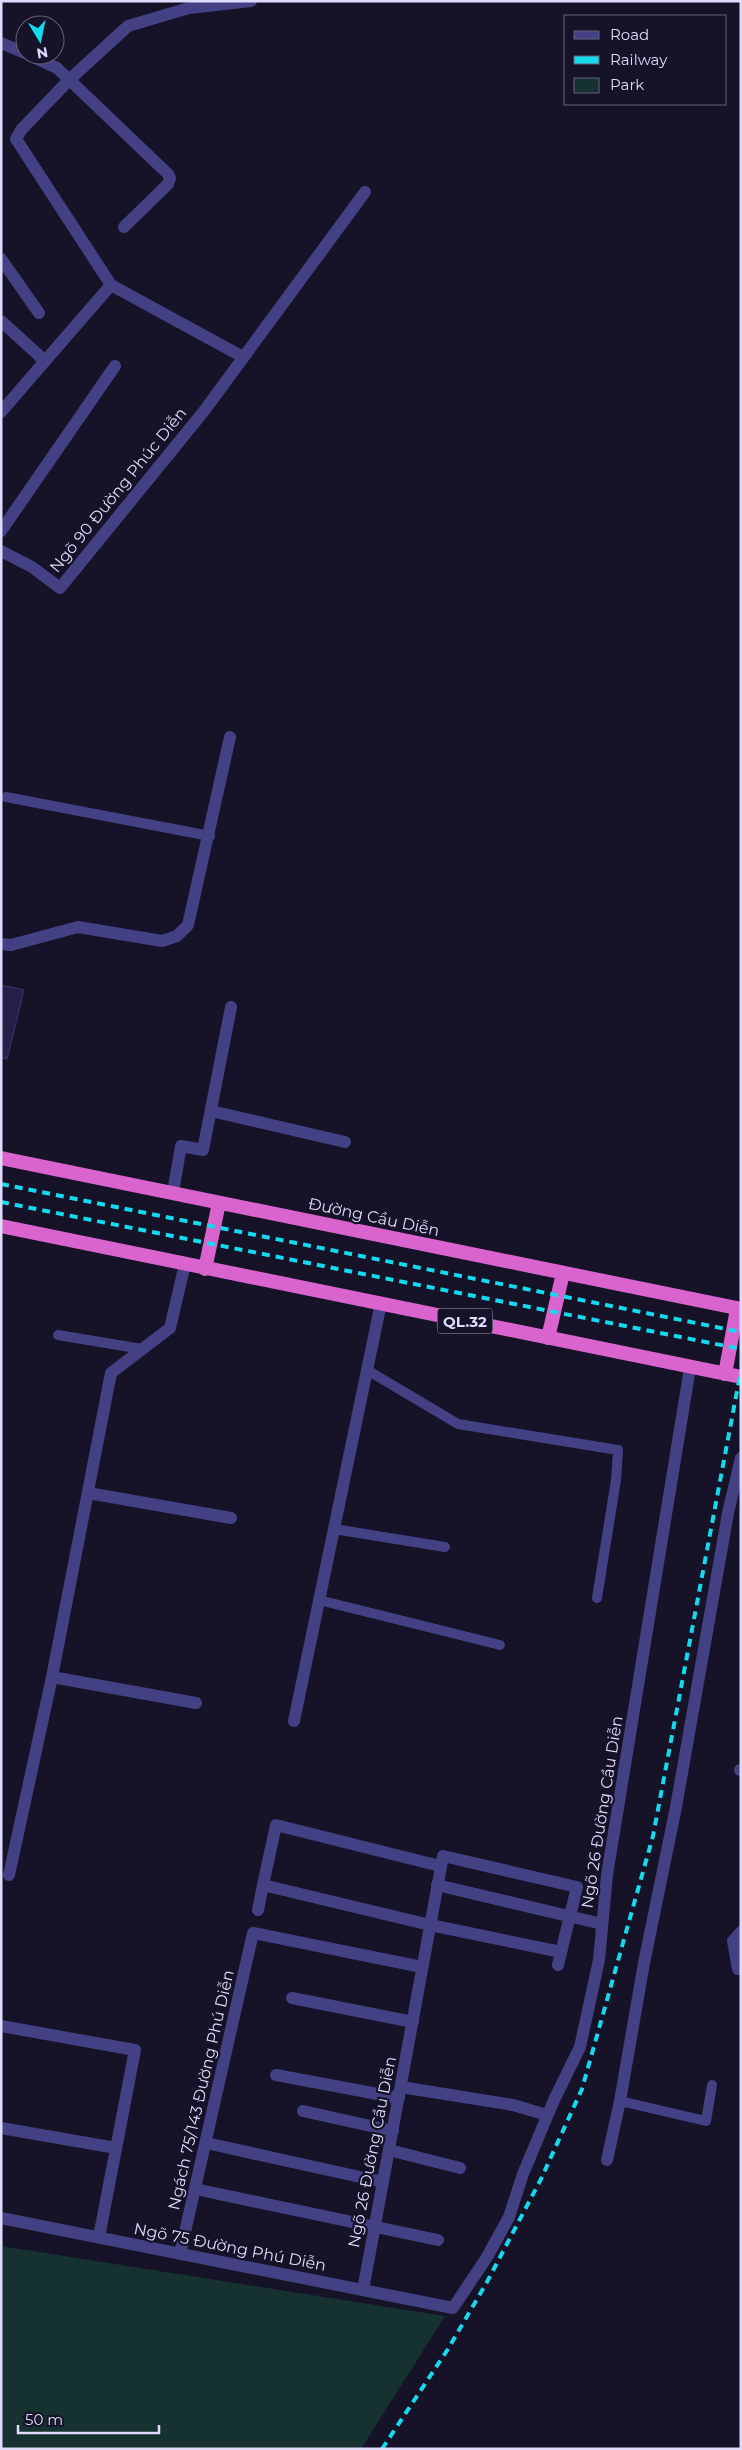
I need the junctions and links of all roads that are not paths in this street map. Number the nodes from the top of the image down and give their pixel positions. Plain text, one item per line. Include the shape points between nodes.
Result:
1 (251, 1) edge
2 (1, 43) edge
3 (15, 49) edge
4 (51, 65) edge
5 (70, 80) junction
6 (365, 192) dead end
7 (124, 227) dead end
8 (1, 259) edge
9 (111, 285) junction
10 (40, 313) dead end
11 (1, 321) edge
12 (243, 357) junction
13 (45, 361) junction
14 (115, 366) dead end
15 (1, 412) edge
16 (1, 531) edge
17 (1, 551) edge
18 (230, 737) dead end
19 (6, 797) dead end
20 (210, 836) junction
21 (1, 944) edge
22 (230, 1007) dead end
23 (211, 1111) junction
24 (345, 1142) dead end
25 (1, 1158) edge
26 (172, 1192) junction
27 (219, 1203) junction
28 (1, 1226) edge
29 (185, 1264) junction
30 (205, 1269) junction
31 (563, 1273) junction
32 (381, 1303) junction
33 (739, 1309) edge
34 (58, 1335) dead end
35 (548, 1338) junction
36 (142, 1349) junction
37 (690, 1368) junction
38 (367, 1370) junction
39 (725, 1374) junction
40 (741, 1377) edge
41 (741, 1458) edge
42 (88, 1493) junction
43 (230, 1518) dead end
44 (334, 1529) junction
45 (445, 1547) dead end
46 (597, 1598) dead end
47 (319, 1600) junction
48 (500, 1645) dead end
49 (52, 1676) junction
50 (196, 1703) dead end
51 (294, 1721) dead end
52 (440, 1866) junction
53 (9, 1875) dead end
54 (263, 1885) junction
55 (437, 1885) junction
56 (258, 1910) dead end
57 (571, 1917) junction
58 (602, 1924) junction
59 (430, 1925) junction
60 (741, 1932) edge
61 (422, 1967) junction
62 (741, 1969) edge
63 (292, 1998) dead end
64 (413, 2022) junction
65 (1, 2026) edge
66 (276, 2075) dead end
67 (712, 2085) dead end
68 (400, 2093) junction
69 (620, 2101) junction
70 (302, 2111) dead end
71 (547, 2115) junction
72 (1, 2128) edge
73 (393, 2131) junction
74 (206, 2143) junction
75 (116, 2148) junction
76 (390, 2150) junction
77 (607, 2160) dead end
78 (460, 2168) dead end
79 (384, 2182) junction
80 (195, 2189) junction
81 (1, 2218) edge
82 (375, 2227) junction
83 (98, 2237) junction
84 (438, 2240) dead end
85 (180, 2254) junction
86 (363, 2290) junction

1 - 5 street via 189,8 128,26
2 - 3 street
4 - 5 street
5 - 7 street via 170,178 168,184
5 - 9 street via 19,132 16,140
6 - 12 street, Ngõ 90 Đường Phúc Diễn
8 - 10 street
9 - 12 street
9 - 13 street
11 - 13 street
12 - 17 street, Ngõ 90 Đường Phúc Diễn via 60,588 32,567
13 - 15 street
14 - 16 street
18 - 20 street
19 - 20 lane
20 - 21 street via 188,925 177,936 162,941 78,927 11,945
22 - 23 street
23 - 24 street
23 - 26 street via 203,1150 181,1146
25 - 26 highway, Đường Cầu Diễn
26 - 27 highway, Đường Cầu Diễn
27 - 30 highway
27 - 31 highway, Đường Cầu Diễn
28 - 29 highway, QL.32
29 - 30 highway, QL.32
29 - 36 street via 170,1328
30 - 32 highway, QL.32
31 - 33 highway, Đường Cầu Diễn
31 - 35 highway
32 - 35 highway, QL.32
32 - 38 street
33 - 39 highway
34 - 36 lane
35 - 37 highway, QL.32
36 - 42 street via 111,1373
37 - 39 highway, QL.32
37 - 58 street, Ngõ 26 Đường Cầu Diễn via 607,1875
38 - 44 street
38 - 46 lane via 458,1424 618,1450
39 - 40 highway, QL.32
41 - 69 street via 728,1513
42 - 43 street
42 - 49 street
44 - 45 lane
44 - 47 street
47 - 48 lane
47 - 51 street
49 - 50 street
49 - 53 street
52 - 54 street via 276,1825
52 - 55 street
52 - 57 street via 442,1856 577,1887
54 - 56 street
54 - 59 street
55 - 57 street, Ngõ 26 Đường Cầu Diễn
55 - 59 street, Ngõ 26 Đường Cầu Diễn
57 - 58 street, Ngõ 26 Đường Cầu Diễn
57 - 59 street via 560,1958
58 - 71 street via 580,2047
59 - 61 street, Ngõ 26 Đường Cầu Diễn
60 - 62 street via 733,1941 738,1969
61 - 64 street, Ngõ 26 Đường Cầu Diễn
61 - 74 street, Ngách 75/143 Đường Phú Diễn via 253,1933
63 - 64 street
64 - 68 street, Ngõ 26 Đường Cầu Diễn
65 - 75 street via 135,2050
66 - 68 street
67 - 69 lane via 706,2121
68 - 71 street via 513,2105
68 - 73 street, Ngõ 26 Đường Cầu Diễn
69 - 77 street
70 - 73 street
71 - 86 street, Ngõ 75 Đường Phú Diễn via 509,2216 487,2257 452,2308
72 - 75 street
73 - 76 street, Ngõ 26 Đường Cầu Diễn
74 - 79 street
74 - 80 street, Ngách 75/143 Đường Phú Diễn
75 - 83 street
76 - 78 street
76 - 79 street, Ngõ 26 Đường Cầu Diễn
79 - 82 street, Ngõ 26 Đường Cầu Diễn
80 - 82 street
80 - 85 street, Ngách 75/143 Đường Phú Diễn
81 - 83 street, Ngõ 75 Đường Phú Diễn
82 - 84 street
82 - 86 street, Ngõ 26 Đường Cầu Diễn
83 - 85 street, Ngõ 75 Đường Phú Diễn
85 - 86 street, Ngõ 75 Đường Phú Diễn

